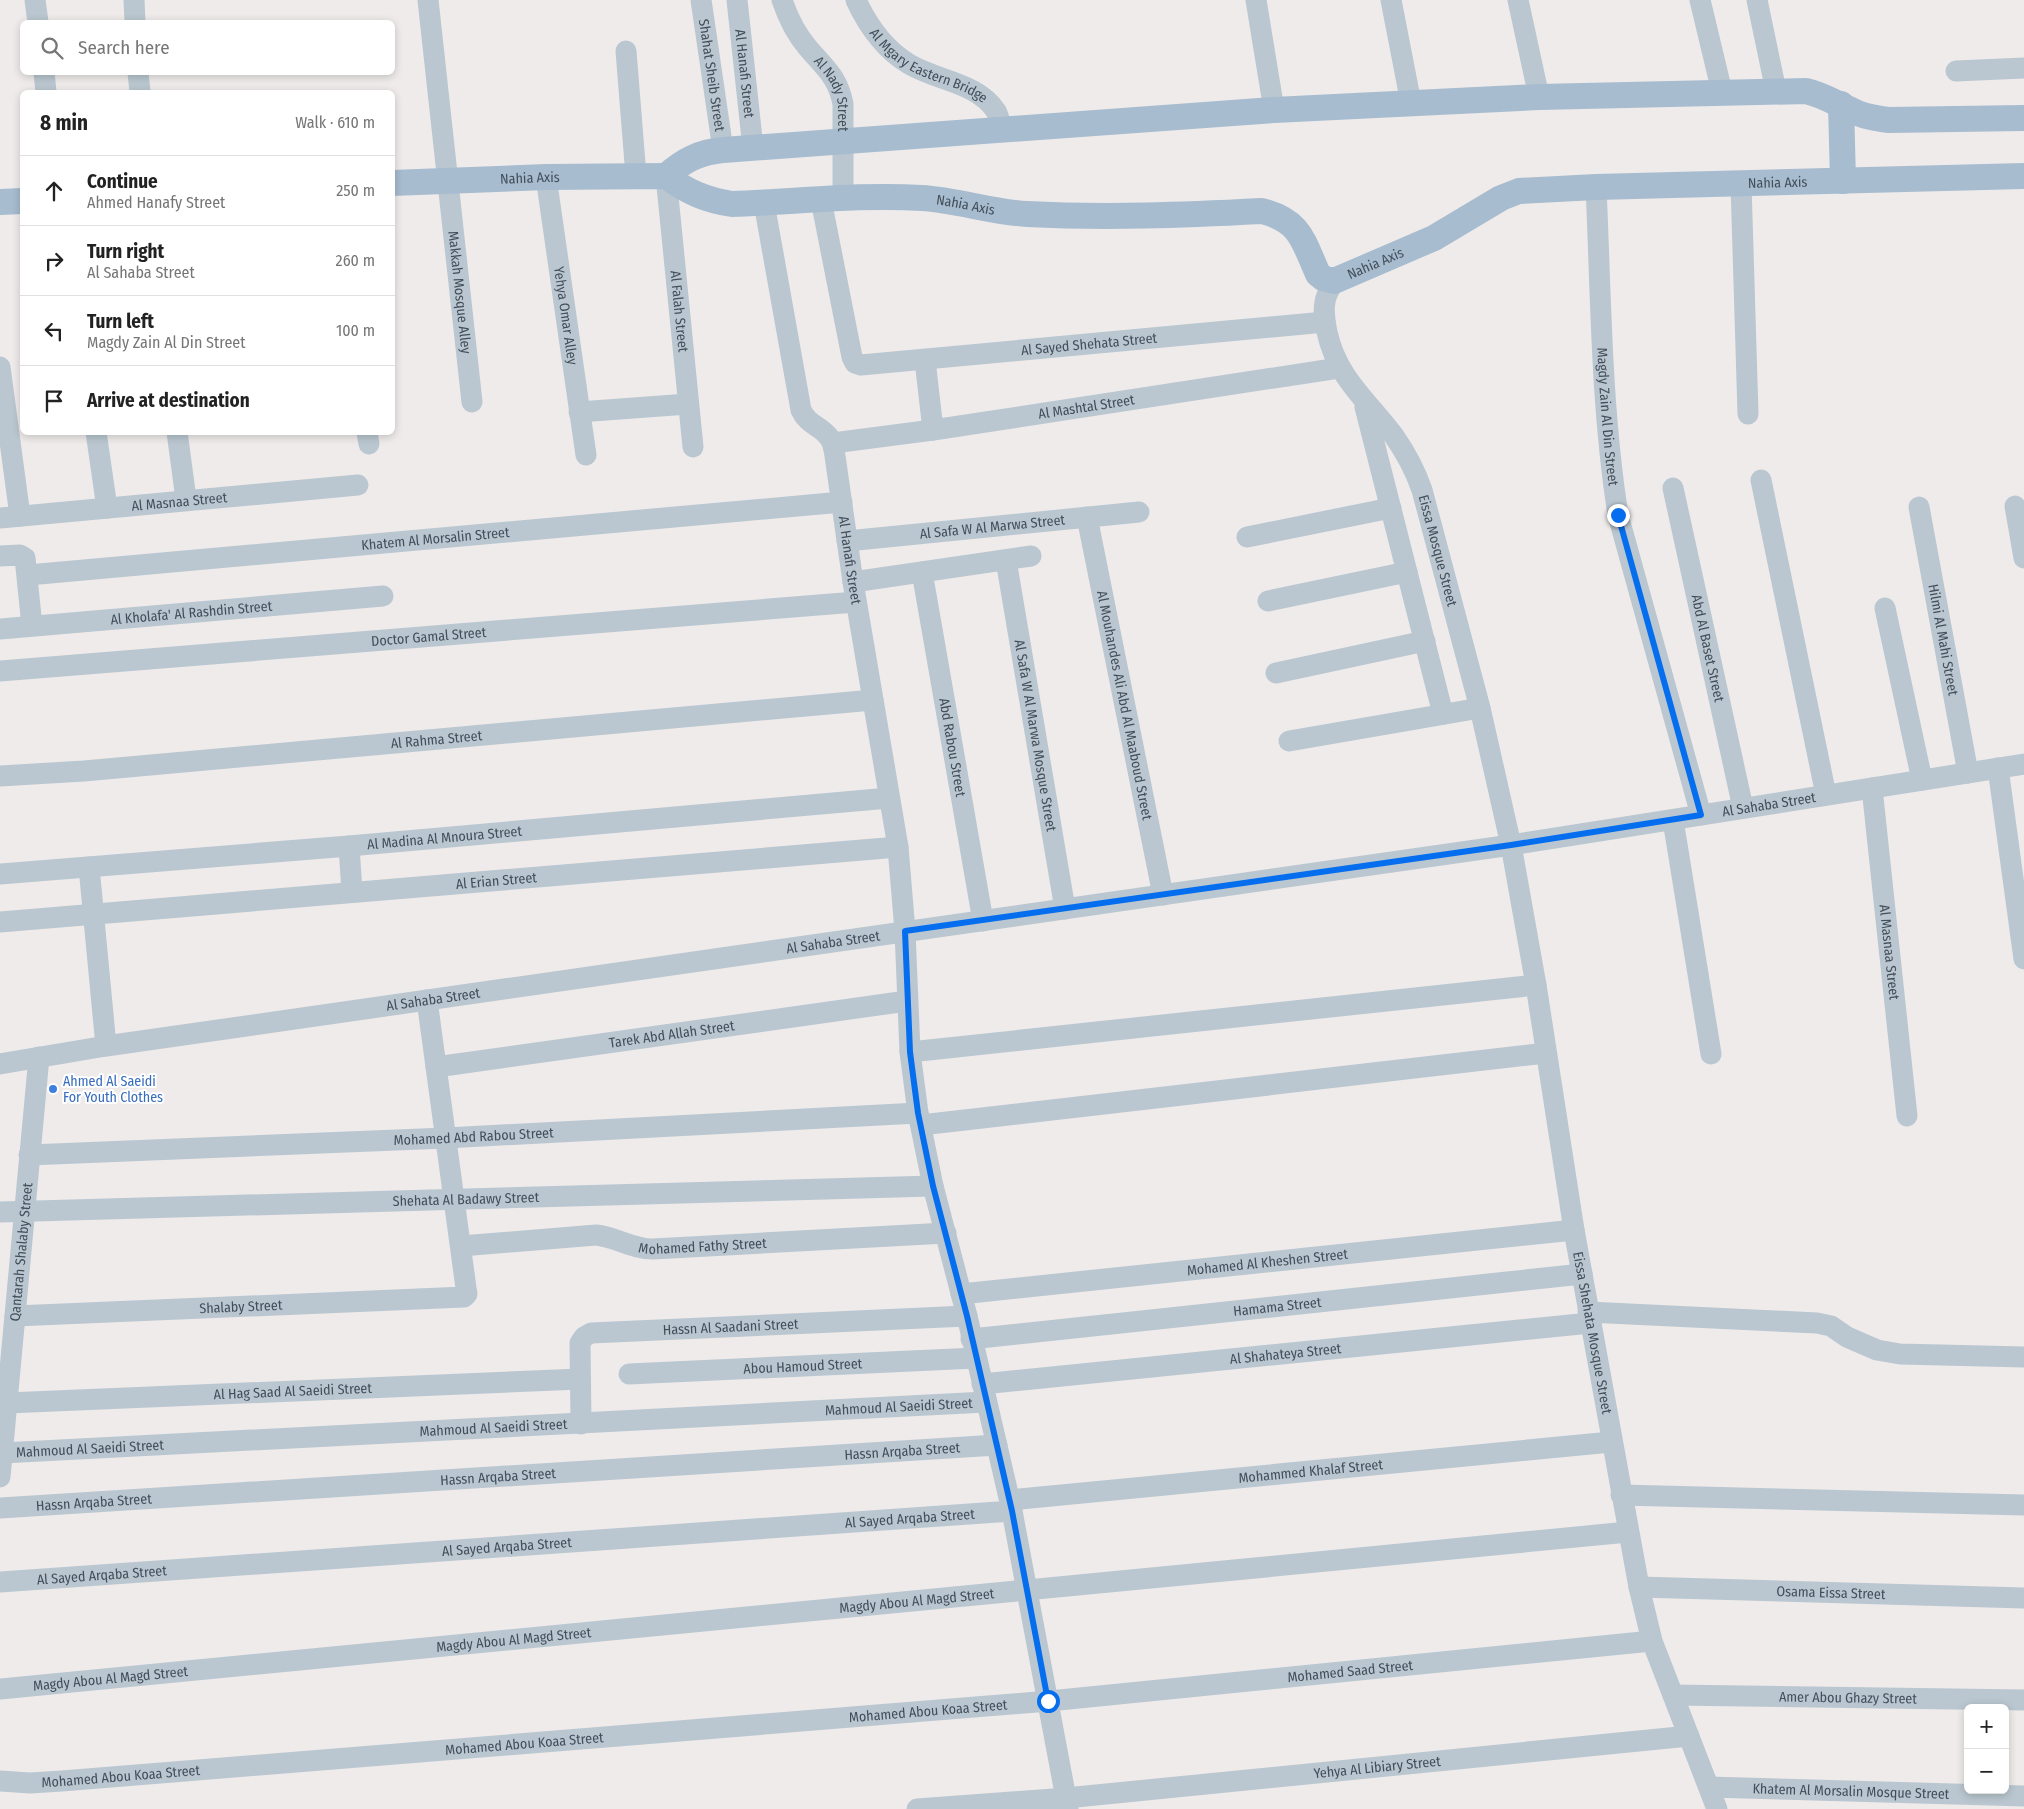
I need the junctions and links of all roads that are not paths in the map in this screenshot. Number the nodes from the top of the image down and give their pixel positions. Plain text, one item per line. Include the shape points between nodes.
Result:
1 (35, 0) edge
2 (134, 0) edge
3 (428, 0) edge
4 (701, 0) edge
5 (737, 0) edge
6 (782, 0) edge
7 (856, 0) edge
8 (1256, 0) edge
9 (1391, 0) edge
10 (1518, 0) edge
11 (1700, 0) edge
12 (1757, 0) edge
13 (38, 20) edge
14 (135, 20) edge
15 (626, 51) dead end
16 (2024, 68) edge
17 (1956, 71) dead end
18 (44, 75) edge
19 (138, 75) edge
20 (46, 90) edge
21 (140, 90) edge
22 (1776, 91) junction
23 (1722, 92) junction
24 (1539, 97) junction
25 (1411, 103) junction
26 (1841, 104) junction
27 (1274, 110) junction
28 (2024, 118) edge
29 (1002, 130) junction
30 (843, 142) junction
31 (753, 148) junction
32 (723, 150) junction
33 (636, 176) junction
34 (666, 176) junction
35 (2024, 176) edge
36 (546, 177) junction
37 (448, 181) junction
38 (1843, 181) junction
39 (395, 183) edge
40 (1741, 184) junction
41 (1596, 187) junction
42 (832, 199) junction
43 (20, 201) edge
44 (0, 202) edge
45 (764, 203) junction
46 (1334, 281) junction
47 (1325, 322) junction
48 (925, 360) junction
49 (855, 363) joint
50 (0, 367) edge
51 (1340, 368) junction
52 (1363, 399) junction
53 (472, 402) dead end
54 (688, 404) junction
55 (580, 412) junction
56 (1748, 414) dead end
57 (933, 430) junction
58 (96, 435) edge
59 (177, 435) edge
60 (833, 443) junction
61 (693, 447) dead end
62 (586, 455) dead end
63 (1761, 480) dead end
64 (358, 485) dead end
65 (1673, 488) dead end
66 (186, 500) junction
67 (842, 502) junction
68 (2015, 506) dead end
69 (1918, 507) dead end
70 (107, 508) junction
71 (1391, 508) junction
72 (1138, 512) dead end
73 (1087, 516) junction
74 (10, 517) edge
75 (1247, 537) dead end
76 (847, 541) junction
77 (0, 556) edge
78 (1031, 556) dead end
79 (2024, 558) edge
80 (1006, 560) junction
81 (922, 572) junction
82 (1407, 572) junction
83 (28, 575) junction
84 (854, 592) junction
85 (383, 596) dead end
86 (1268, 601) dead end
87 (1885, 608) dead end
88 (32, 626) junction
89 (0, 628) edge
90 (1425, 641) junction
91 (0, 671) edge
92 (1276, 673) dead end
93 (873, 700) junction
94 (1480, 708) junction
95 (1443, 714) junction
96 (1288, 740) dead end
97 (2024, 764) edge
98 (1998, 768) junction
99 (1968, 773) junction
100 (0, 776) edge
101 (1922, 780) junction
102 (1872, 788) junction
103 (1826, 795) junction
104 (890, 798) junction
105 (1743, 808) junction
106 (1701, 815) junction
107 (1673, 820) junction
108 (1511, 845) junction
109 (348, 846) junction
110 (898, 847) junction
111 (88, 867) junction
112 (0, 874) edge
113 (352, 892) junction
114 (1163, 895) junction
115 (1065, 909) junction
116 (93, 914) junction
117 (983, 921) junction
118 (0, 922) edge
119 (905, 931) junction
120 (2024, 959) edge
121 (1536, 985) junction
122 (427, 1000) junction
123 (907, 1001) junction
124 (106, 1046) junction
125 (910, 1052) junction
126 (1546, 1053) junction
127 (1711, 1054) dead end
128 (39, 1058) junction
129 (0, 1064) edge
130 (436, 1067) junction
131 (1907, 1116) dead end
132 (919, 1119) junction
133 (446, 1138) junction
134 (30, 1155) junction
135 (933, 1186) junction
136 (454, 1199) junction
137 (24, 1211) junction
138 (0, 1212) edge
139 (1574, 1230) junction
140 (946, 1233) junction
141 (461, 1246) junction
142 (9, 1274) edge
143 (1582, 1274) junction
144 (961, 1294) junction
145 (967, 1316) junction
146 (1589, 1317) junction
147 (9, 1326) edge
148 (973, 1348) junction
149 (2024, 1357) edge
150 (628, 1374) dead end
151 (580, 1379) junction
152 (4, 1382) edge
153 (984, 1393) junction
154 (7, 1403) junction
155 (581, 1424) junction
156 (1611, 1442) junction
157 (997, 1446) junction
158 (2, 1454) junction
159 (0, 1477) edge
160 (1621, 1495) junction
161 (1011, 1505) junction
162 (2024, 1505) edge
163 (0, 1508) edge
164 (1628, 1532) junction
165 (0, 1582) edge
166 (1638, 1587) junction
167 (1028, 1590) junction
168 (2024, 1598) edge
169 (1652, 1640) junction
170 (0, 1690) edge
171 (1673, 1694) junction
172 (2024, 1700) edge
173 (1048, 1701) junction
174 (1689, 1736) junction
175 (0, 1781) edge
176 (1708, 1787) junction
177 (2024, 1796) edge
178 (1067, 1804) edge
179 (917, 1809) edge
180 (1717, 1809) edge

1 - 13 street
2 - 14 street
3 - 37 street, Makkah Mosque Alley
4 - 32 street, Shahat Sheib Street
5 - 31 street, Al Hanafi Street
6 - 30 street, Al Nady Street via 796,32 835,78 843,104
7 - 29 street, Al Mgary Eastern Bridge via 870,27 894,54 926,72 973,90 997,112
8 - 27 street
9 - 25 street
10 - 24 street
11 - 23 street
12 - 22 street
15 - 33 street
16 - 17 street
18 - 20 street
19 - 21 street
22 - 23 main road
22 - 26 main road via 1806,91
23 - 24 main road
24 - 25 main road
25 - 27 main road
26 - 28 main road via 1864,116 1888,120
26 - 38 main road
27 - 29 main road
29 - 30 main road
30 - 31 main road
30 - 42 street, Al Nady Street
31 - 32 main road
32 - 34 main road via 692,157
33 - 34 main road, Nahia Axis
33 - 36 main road, Nahia Axis
34 - 45 main road, Nahia Axis via 689,191 714,201
34 - 54 street, Al Falah Street
35 - 38 main road, Nahia Axis
36 - 37 main road, Nahia Axis
36 - 55 street, Yehya Omar Alley
37 - 39 main road, Nahia Axis
37 - 53 street, Makkah Mosque Alley
38 - 40 main road, Nahia Axis
40 - 41 main road, Nahia Axis
40 - 56 street
41 - 46 main road, Nahia Axis via 1519,191 1501,198 1434,238
41 - 106 street, Magdy Zain Al Din Street via 1608,427 1618,515
42 - 45 main road, Nahia Axis
42 - 46 main road, Nahia Axis via 921,198 1004,212 1143,217 1262,211 1290,222 1318,274
42 - 49 street, Al Nady Street
43 - 44 main road
45 - 60 street via 801,410 805,419 828,435
46 - 47 street, Eissa Mosque Street via 1325,302
47 - 48 street, Al Sayed Shehata Street
47 - 51 street, Eissa Mosque Street via 1330,346
48 - 49 street, Al Sayed Shehata Street
48 - 57 street
50 - 74 street
51 - 52 street, Eissa Mosque Street
51 - 57 street, Al Mashtal Street
52 - 71 street
52 - 94 street, Eissa Mosque Street via 1413,466
54 - 55 street
54 - 61 street, Al Falah Street
55 - 62 street, Yehya Omar Alley
57 - 60 street, Al Mashtal Street
58 - 70 street
59 - 66 street
60 - 67 street, Al Hanafi Street
63 - 103 street
64 - 66 street, Al Masnaa Street
65 - 105 street, Abd Al Baset Street
66 - 70 street, Al Masnaa Street
67 - 76 street, Al Hanafi Street
67 - 83 street, Khatem Al Morsalin Street
68 - 79 street
69 - 99 street, Hilmi Al Mahi Street
70 - 74 street, Al Masnaa Street
71 - 75 street
71 - 82 street
72 - 73 street, Al Safa W Al Marwa Street
73 - 76 street, Al Safa W Al Marwa Street
73 - 114 street, Al Mouhandes Ali Abd Al Maaboud Street
76 - 84 street, Al Hanafi Street
77 - 83 street via 22,555
78 - 80 street, Doctor Gamal Street
80 - 81 street, Doctor Gamal Street
80 - 115 street, Al Safa W Al Marwa Mosque Street
81 - 84 street, Doctor Gamal Street
81 - 117 street, Abd Rabou Street
82 - 86 street
82 - 90 street
83 - 88 street
84 - 91 street, Doctor Gamal Street
84 - 93 street, Al Hanafi Street
85 - 88 street, Al Kholafa' Al Rashdin Street
87 - 101 street
88 - 89 street, Al Kholafa' Al Rashdin Street
90 - 92 street
90 - 95 street
93 - 100 street, Al Rahma Street
93 - 104 street, Al Hanafi Street
94 - 95 street
94 - 108 street, Eissa Mosque Street
95 - 96 street
97 - 98 street, Al Sahaba Street
98 - 99 street, Al Sahaba Street
98 - 120 street
99 - 101 street, Al Sahaba Street
101 - 102 street, Al Sahaba Street
102 - 103 street, Al Sahaba Street
102 - 131 street, Al Masnaa Street
103 - 105 street, Al Sahaba Street
104 - 109 street, Al Madina Al Mnoura Street
104 - 110 street, Al Hanafi Street
105 - 106 street, Al Sahaba Street
106 - 107 street, Al Sahaba Street
107 - 108 street, Al Sahaba Street
107 - 127 street
108 - 114 street, Al Sahaba Street
108 - 121 street, Eissa Shehata Mosque Street
109 - 111 street, Al Madina Al Mnoura Street
109 - 113 street
110 - 113 street, Al Erian Street
110 - 119 street, Al Hanafi Street
111 - 112 street, Al Madina Al Mnoura Street
111 - 116 street
113 - 116 street, Al Erian Street
114 - 115 street, Al Sahaba Street
115 - 117 street, Al Sahaba Street
116 - 118 street, Al Erian Street
116 - 124 street
117 - 119 street, Al Sahaba Street
119 - 122 street, Al Sahaba Street
119 - 123 street, Al Hanafi Street
121 - 125 street
121 - 126 street, Eissa Shehata Mosque Street
122 - 124 street, Al Sahaba Street
122 - 130 street
123 - 125 street, Al Hanafi Street
123 - 130 street, Tarek Abd Allah Street
124 - 128 street, Al Sahaba Street
125 - 132 street, Al Hanafi Street
126 - 132 street, Mohamed Abd Rabou Street
126 - 139 street, Eissa Shehata Mosque Street
128 - 129 street, Al Sahaba Street
128 - 134 street, Qantarah Shalaby Street
130 - 133 street
132 - 133 street, Mohamed Abd Rabou Street
132 - 135 street, Al Hanafi Street
133 - 134 street, Mohamed Abd Rabou Street
133 - 136 street
134 - 137 street, Qantarah Shalaby Street
135 - 136 street, Shehata Al Badawy Street
135 - 140 street, Al Hanafi Street
136 - 137 street, Shehata Al Badawy Street
136 - 141 street
137 - 138 street, Shehata Al Badawy Street
137 - 142 street, Qantarah Shalaby Street
139 - 143 street, Eissa Shehata Mosque Street
139 - 144 street, Mohamed Al Kheshen Street
140 - 141 street, Mohamed Fathy Street via 653,1249 637,1248 606,1236
140 - 144 street, Al Hanafi Street
141 - 147 street, Shalaby Street via 467,1291 462,1298
142 - 147 street, Qantarah Shalaby Street
143 - 146 street, Eissa Shehata Mosque Street
143 - 148 street, Hamama Street
144 - 145 street, Al Hanafi Street
145 - 148 street, Al Hanafi Street
145 - 151 street, Hassn Al Saadani Street via 591,1333 580,1343
146 - 149 street, Al Shahateya Street via 1817,1322 1877,1350 1900,1354
146 - 153 street, Al Shahateya Street
146 - 156 street, Eissa Shehata Mosque Street
147 - 152 street, Qantarah Shalaby Street
148 - 150 street, Abou Hamoud Street
148 - 153 street, Al Hanafi Street
151 - 154 street, Al Hag Saad Al Saeidi Street
151 - 155 street, Hassn Al Saadani Street
152 - 154 street, Qantarah Shalaby Street
153 - 155 street, Mahmoud Al Saeidi Street
153 - 157 street, Al Hanafi Street
154 - 158 street, Qantarah Shalaby Street
155 - 158 street, Mahmoud Al Saeidi Street
156 - 160 street, Eissa Shehata Mosque Street
156 - 161 street, Mohammed Khalaf Street
157 - 161 street, Al Hanafi Street
157 - 163 street, Hassn Arqaba Street
158 - 159 street, Qantarah Shalaby Street
160 - 162 street
160 - 164 street, Eissa Shehata Mosque Street
161 - 165 street, Al Sayed Arqaba Street
161 - 167 street, Al Hanafi Street
164 - 166 street, Eissa Shehata Mosque Street
164 - 167 street, Magdy Abou Al Magd Street
166 - 168 street, Osama Eissa Street
166 - 169 street, Eissa Shehata Mosque Street
167 - 170 street, Magdy Abou Al Magd Street
167 - 173 street, Al Hanafi Street
169 - 171 street, Eissa Shehata Mosque Street
169 - 173 street, Mohamed Saad Street
171 - 172 street, Amer Abou Ghazy Street
171 - 174 street, Eissa Shehata Mosque Street
173 - 175 street, Mohamed Abou Koaa Street via 62,1781
173 - 178 street, Al Hanafi Street
174 - 176 street, Eissa Shehata Mosque Street
174 - 178 street, Yehya Al Libiary Street
176 - 177 street, Khatem Al Morsalin Mosque Street
176 - 180 street, Eissa Shehata Mosque Street
178 - 179 street, Yehya Al Libiary Street

